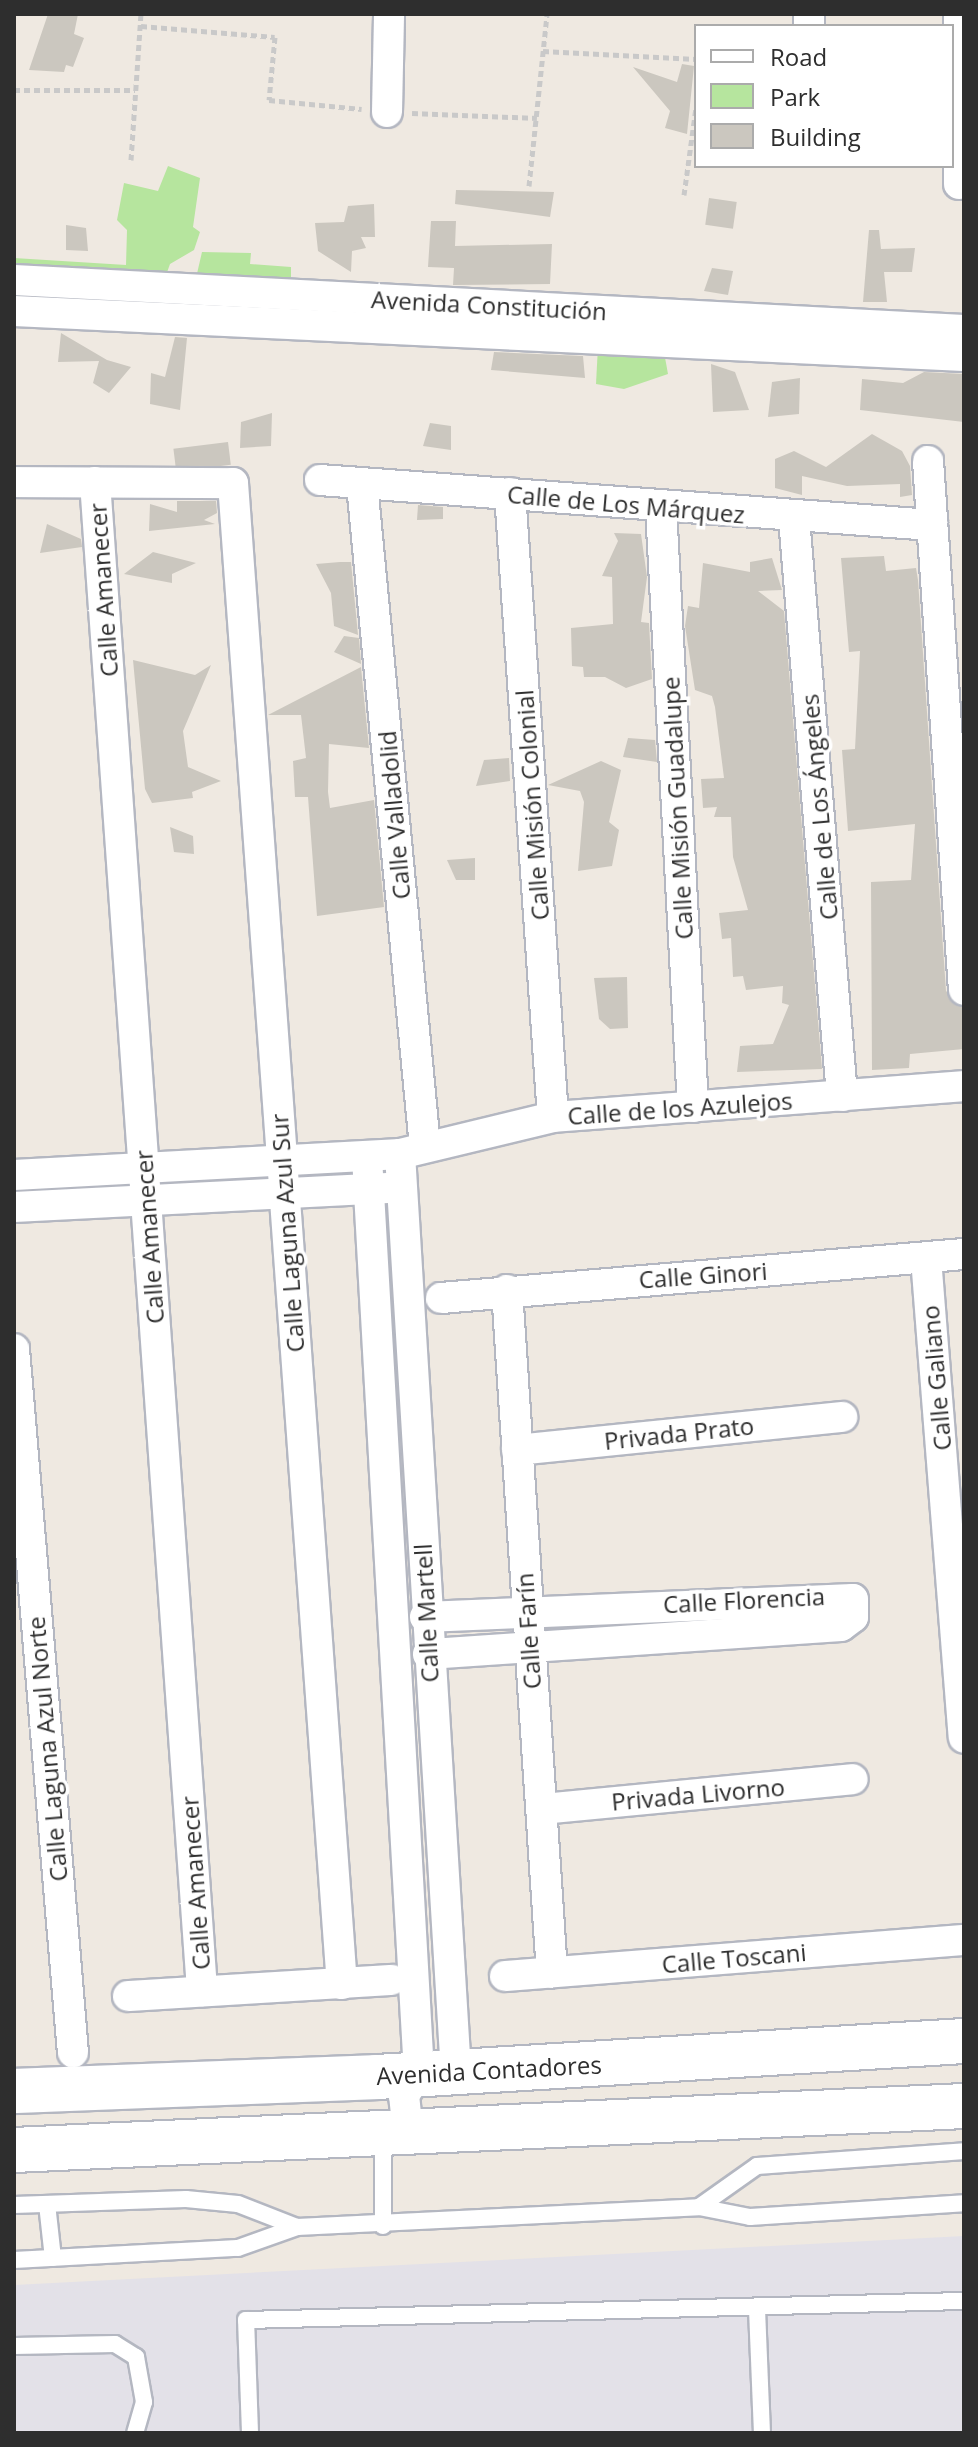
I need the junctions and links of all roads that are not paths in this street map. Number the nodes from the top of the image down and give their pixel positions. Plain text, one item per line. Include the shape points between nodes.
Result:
1 (389, 14) edge
2 (959, 14) edge
3 (387, 112) dead end
4 (955, 149) edge
5 (959, 184) dead end
6 (14, 280) edge
7 (460, 303) junction
8 (14, 311) edge
9 (964, 330) edge
10 (457, 333) junction
11 (964, 356) edge
12 (928, 461) dead end
13 (320, 480) dead end
14 (14, 482) edge
15 (95, 482) junction
16 (362, 484) junction
17 (510, 493) junction
18 (661, 508) junction
19 (794, 518) junction
20 (932, 525) junction
21 (964, 990) edge
22 (964, 1086) edge
23 (842, 1096) junction
24 (693, 1107) junction
25 (553, 1117) junction
26 (413, 1150) junction
27 (367, 1157) junction
28 (282, 1161) junction
29 (144, 1169) junction
30 (14, 1175) edge
31 (402, 1188) junction
32 (369, 1189) junction
33 (284, 1195) junction
34 (146, 1202) junction
35 (14, 1207) edge
36 (964, 1254) edge
37 (926, 1258) junction
38 (507, 1290) junction
39 (441, 1298) dead end
40 (14, 1349) edge
41 (842, 1417) dead end
42 (517, 1450) junction
43 (421, 1533) junction
44 (389, 1536) junction
45 (691, 1602) junction
46 (526, 1610) junction
47 (425, 1617) junction
48 (696, 1635) junction
49 (527, 1644) junction
50 (428, 1654) junction
51 (432, 1709) junction
52 (399, 1713) junction
53 (964, 1737) edge
54 (853, 1779) dead end
55 (543, 1809) junction
56 (964, 1940) edge
57 (552, 1973) junction
58 (505, 1976) dead end
59 (392, 1980) dead end
60 (342, 1984) junction
61 (202, 1991) junction
62 (128, 1996) dead end
63 (964, 2041) edge
64 (73, 2053) dead end
65 (438, 2073) junction
66 (14, 2091) edge
67 (964, 2106) edge
68 (396, 2133) junction
69 (14, 2150) edge
70 (964, 2151) edge
71 (964, 2203) edge
72 (47, 2204) junction
73 (14, 2205) edge
74 (699, 2207) junction
75 (383, 2226) junction
76 (297, 2227) junction
77 (53, 2258) junction
78 (14, 2260) edge
79 (964, 2301) edge
80 (757, 2309) junction
81 (14, 2346) edge
82 (135, 2433) edge
83 (250, 2433) edge
84 (762, 2433) edge

1 - 3 street
2 - 4 street
4 - 5 street
6 - 7 street, Avenida Constitución
7 - 9 street, Avenida Constitución
7 - 10 street
8 - 10 street, Avenida Constitución
10 - 11 street, Avenida Constitución
12 - 20 street
13 - 16 street, Calle de Los Márquez
14 - 15 street
15 - 28 street, Calle Laguna Azul Sur via 233,483
15 - 29 street, Calle Amanecer
16 - 17 street, Calle de Los Márquez
16 - 26 street, Calle Valladolid
17 - 18 street, Calle de Los Márquez
17 - 25 street, Calle Misión Colonial
18 - 19 street, Calle de Los Márquez
18 - 24 street, Calle Misión Guadalupe
19 - 20 street, Calle de Los Márquez
19 - 23 street, Calle de Los Ángeles
20 - 21 street
22 - 23 street, Calle de los Azulejos
23 - 24 street, Calle de los Azulejos
24 - 25 street, Calle de los Azulejos
25 - 26 street, Calle de los Azulejos
26 - 27 street, Calle de los Azulejos
26 - 31 street, Calle Martell
27 - 28 street, Calle de los Azulejos
27 - 32 street, Calle Martell
28 - 29 street, Calle de los Azulejos
28 - 33 street, Calle Laguna Azul Sur
29 - 30 street, Calle de los Azulejos
29 - 34 street, Calle Amanecer
31 - 32 street
31 - 43 street, Calle Martell
32 - 33 street
32 - 44 street, Calle Martell
33 - 34 street
33 - 60 street, Calle Laguna Azul Sur
34 - 35 street
34 - 61 street, Calle Amanecer
36 - 37 street, Calle Ginori
37 - 38 street, Calle Ginori
37 - 53 street, Calle Galiano
38 - 39 street, Calle Ginori
38 - 42 street, Calle Farín
40 - 64 street, Calle Laguna Azul Norte
41 - 42 street, Privada Prato
42 - 46 street, Calle Farín
43 - 44 street
43 - 47 street, Calle Martell
44 - 52 street, Calle Martell
45 - 46 street, Calle Florencia
45 - 48 street
45 - 48 street, Calle Florencia via 853,1599 853,1617 841,1626
46 - 47 street, Calle Florencia
46 - 49 street, Calle Farín
47 - 50 street, Calle Martell
48 - 49 street, Calle Florencia
49 - 50 street, Calle Florencia
49 - 55 street, Calle Farín
50 - 51 street, Calle Martell
51 - 52 street
51 - 65 street, Calle Martell
52 - 65 street, Calle Martell
54 - 55 street, Privada Livorno
55 - 57 street, Calle Farín
56 - 57 street, Calle Toscani
57 - 58 street, Calle Toscani
59 - 60 street
60 - 61 street
61 - 62 street
63 - 65 main road, Avenida Contadores
65 - 66 main road, Avenida Contadores
65 - 68 street via 404,2095
67 - 68 main road
68 - 69 main road
68 - 75 lane
70 - 74 lane via 757,2166
71 - 74 lane via 750,2217
72 - 73 lane
72 - 76 lane via 212,2201 238,2204
72 - 77 lane
74 - 75 lane
75 - 76 lane
76 - 77 lane via 238,2248
77 - 78 lane
79 - 80 lane
80 - 83 lane via 246,2320
80 - 84 lane
81 - 82 lane via 115,2344 136,2357 144,2402

